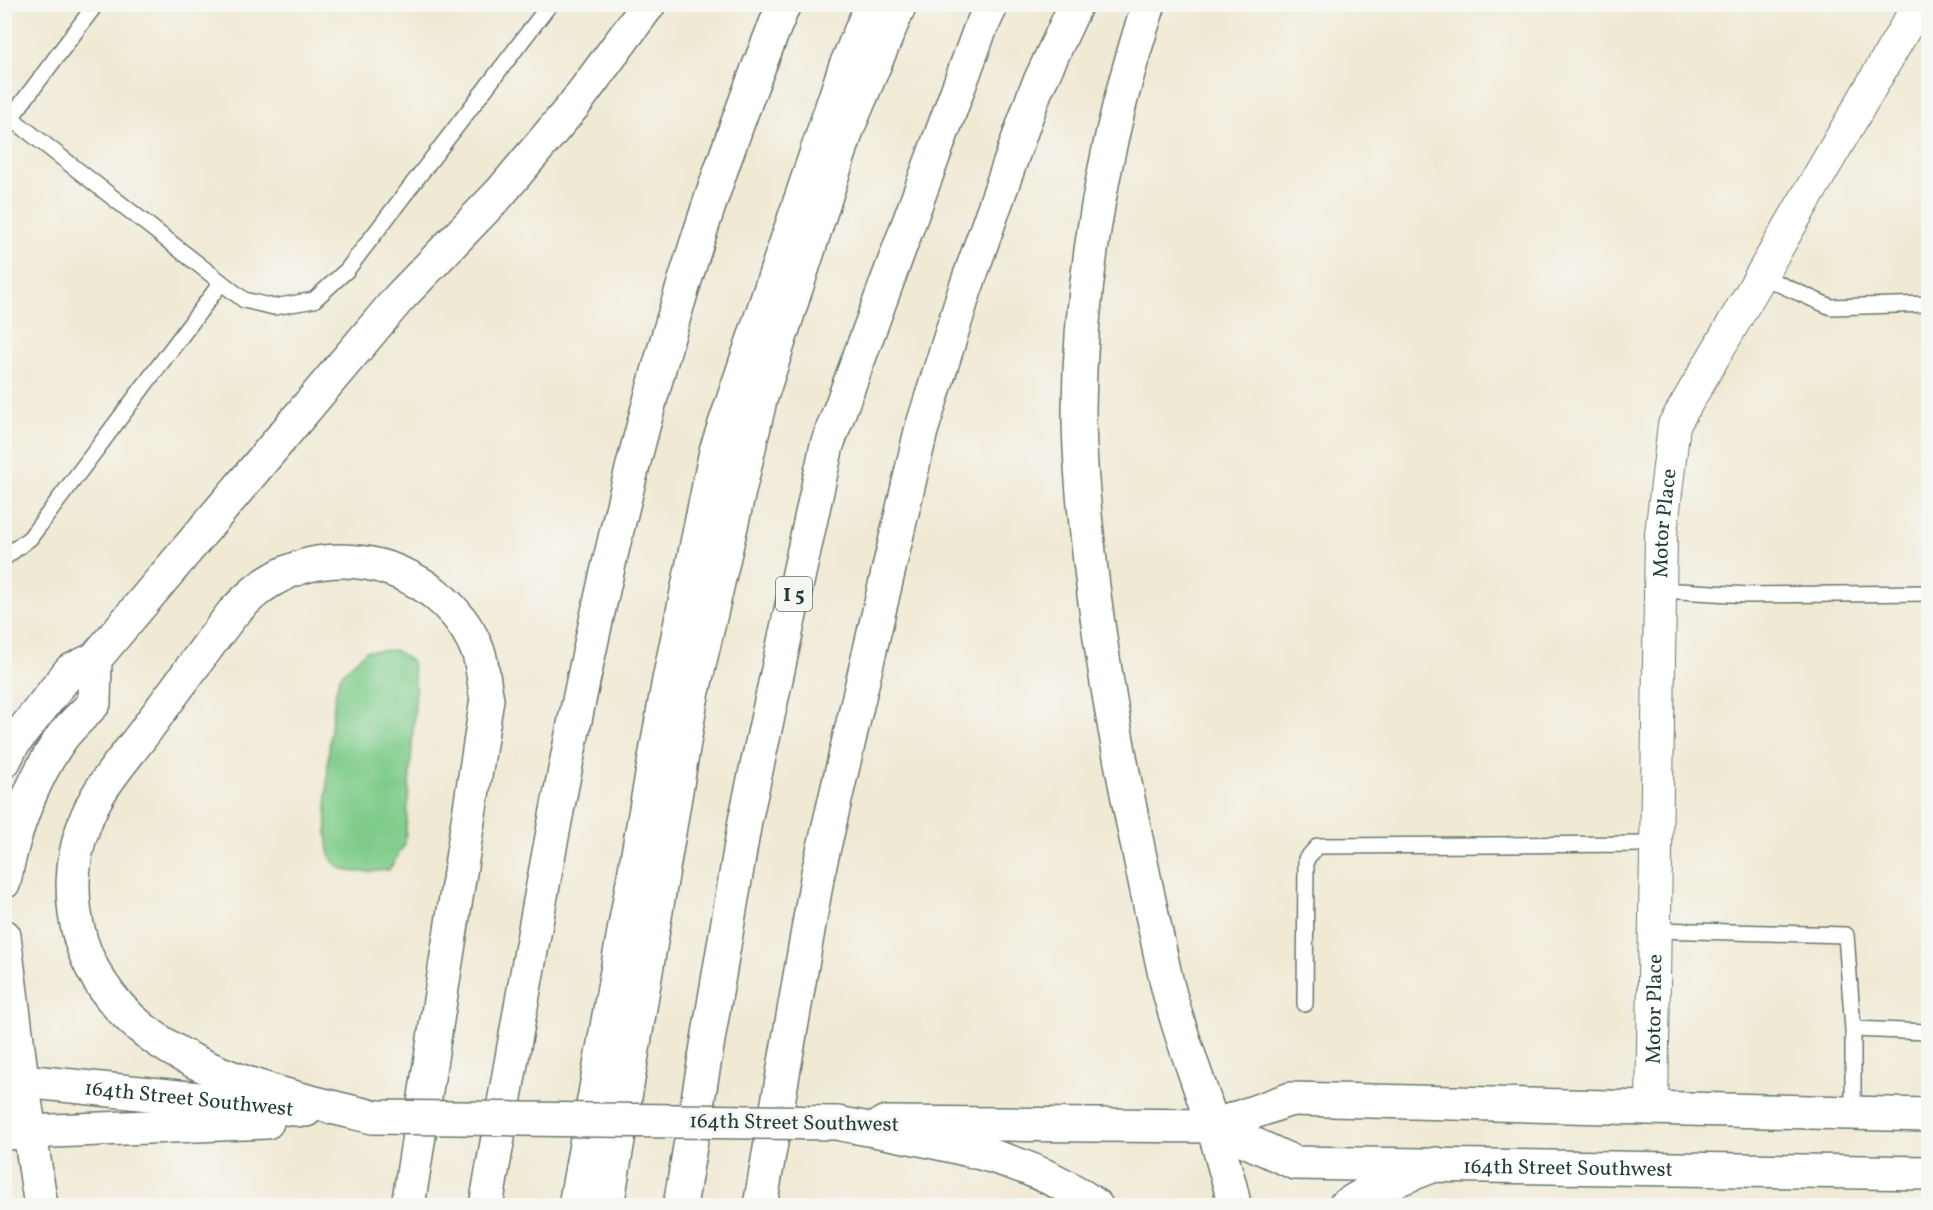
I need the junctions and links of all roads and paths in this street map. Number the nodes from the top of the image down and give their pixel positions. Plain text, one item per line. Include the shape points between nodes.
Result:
1 (96, 4) edge
2 (550, 4) edge
3 (649, 4) edge
4 (784, 4) edge
5 (872, 4) edge
6 (900, 4) edge
7 (992, 4) edge
8 (1076, 4) edge
9 (1149, 4) edge
10 (1919, 4) edge
11 (8, 122) edge
12 (1761, 276) junction
13 (221, 283) junction
14 (1929, 304) edge
15 (4, 558) edge
16 (1661, 590) junction
17 (1929, 593) edge
18 (95, 658) junction
19 (4, 761) edge
20 (1657, 844) junction
21 (4, 882) edge
22 (1656, 930) junction
23 (4, 936) edge
24 (1305, 1004) dead end
25 (1853, 1029) junction
26 (1929, 1032) edge
27 (13, 1079) edge
28 (1652, 1108) junction
29 (1853, 1112) junction
30 (1929, 1115) edge
31 (373, 1117) junction
32 (837, 1123) junction
33 (1214, 1126) junction
34 (17, 1133) edge
35 (1437, 1164) junction
36 (1929, 1173) edge
37 (41, 1206) edge
38 (408, 1206) edge
39 (486, 1206) edge
40 (575, 1206) edge
41 (607, 1206) edge
42 (680, 1206) edge
43 (760, 1206) edge
44 (1096, 1206) edge
45 (1234, 1206) edge
46 (1345, 1206) edge

1 - 11 lane
2 - 13 lane via 347,270 314,300 274,307 243,300
3 - 18 main road via 507,184 399,298
4 - 39 main road via 723,164 633,455 565,762
5 - 40 main road via 845,68 716,452 669,680
6 - 41 main road via 848,127 760,400 691,700
7 - 42 main road, I 5 via 827,445 745,821
8 - 43 main road via 1035,92 965,290 921,431 818,873
9 - 33 main road via 1117,120 1093,238 1081,357 1083,502 1098,635 1144,876 1166,980
10 - 12 street, Motor Place
11 - 13 lane
12 - 14 lane via 1831,307
12 - 16 street, Motor Place via 1674,425 1661,534
13 - 15 lane via 30,538
16 - 17 lane via 1748,595
16 - 20 street, Motor Place
18 - 19 main road via 70,671 12,745
18 - 21 main road via 94,704 62,737 29,796 12,839
20 - 22 street, Motor Place
20 - 24 lane via 1318,846 1306,859
22 - 25 lane via 1846,935
22 - 28 street, Motor Place
23 - 27 main road
25 - 26 lane
25 - 29 lane
27 - 31 main road, 164th Street Southwest
27 - 34 main road
28 - 29 main road, 164th Street Southwest
28 - 33 main road, 164th Street Southwest via 1291,1099
29 - 30 main road, 164th Street Southwest
31 - 32 main road, 164th Street Southwest, bridge
31 - 34 main road, 164th Street Southwest
31 - 38 main road via 298,1099 235,1078 161,1043 128,1018 104,989 87,958 72,892 75,856 84,824 101,789 232,614 250,595 275,578 314,563 342,560 398,570 429,588 450,607 479,655 487,699
32 - 33 main road, 164th Street Southwest
32 - 44 main road via 937,1143 1018,1165 1065,1184
33 - 35 main road, 164th Street Southwest via 1295,1163
33 - 45 main road
34 - 37 main road
35 - 36 main road, 164th Street Southwest
35 - 46 main road via 1375,1188

